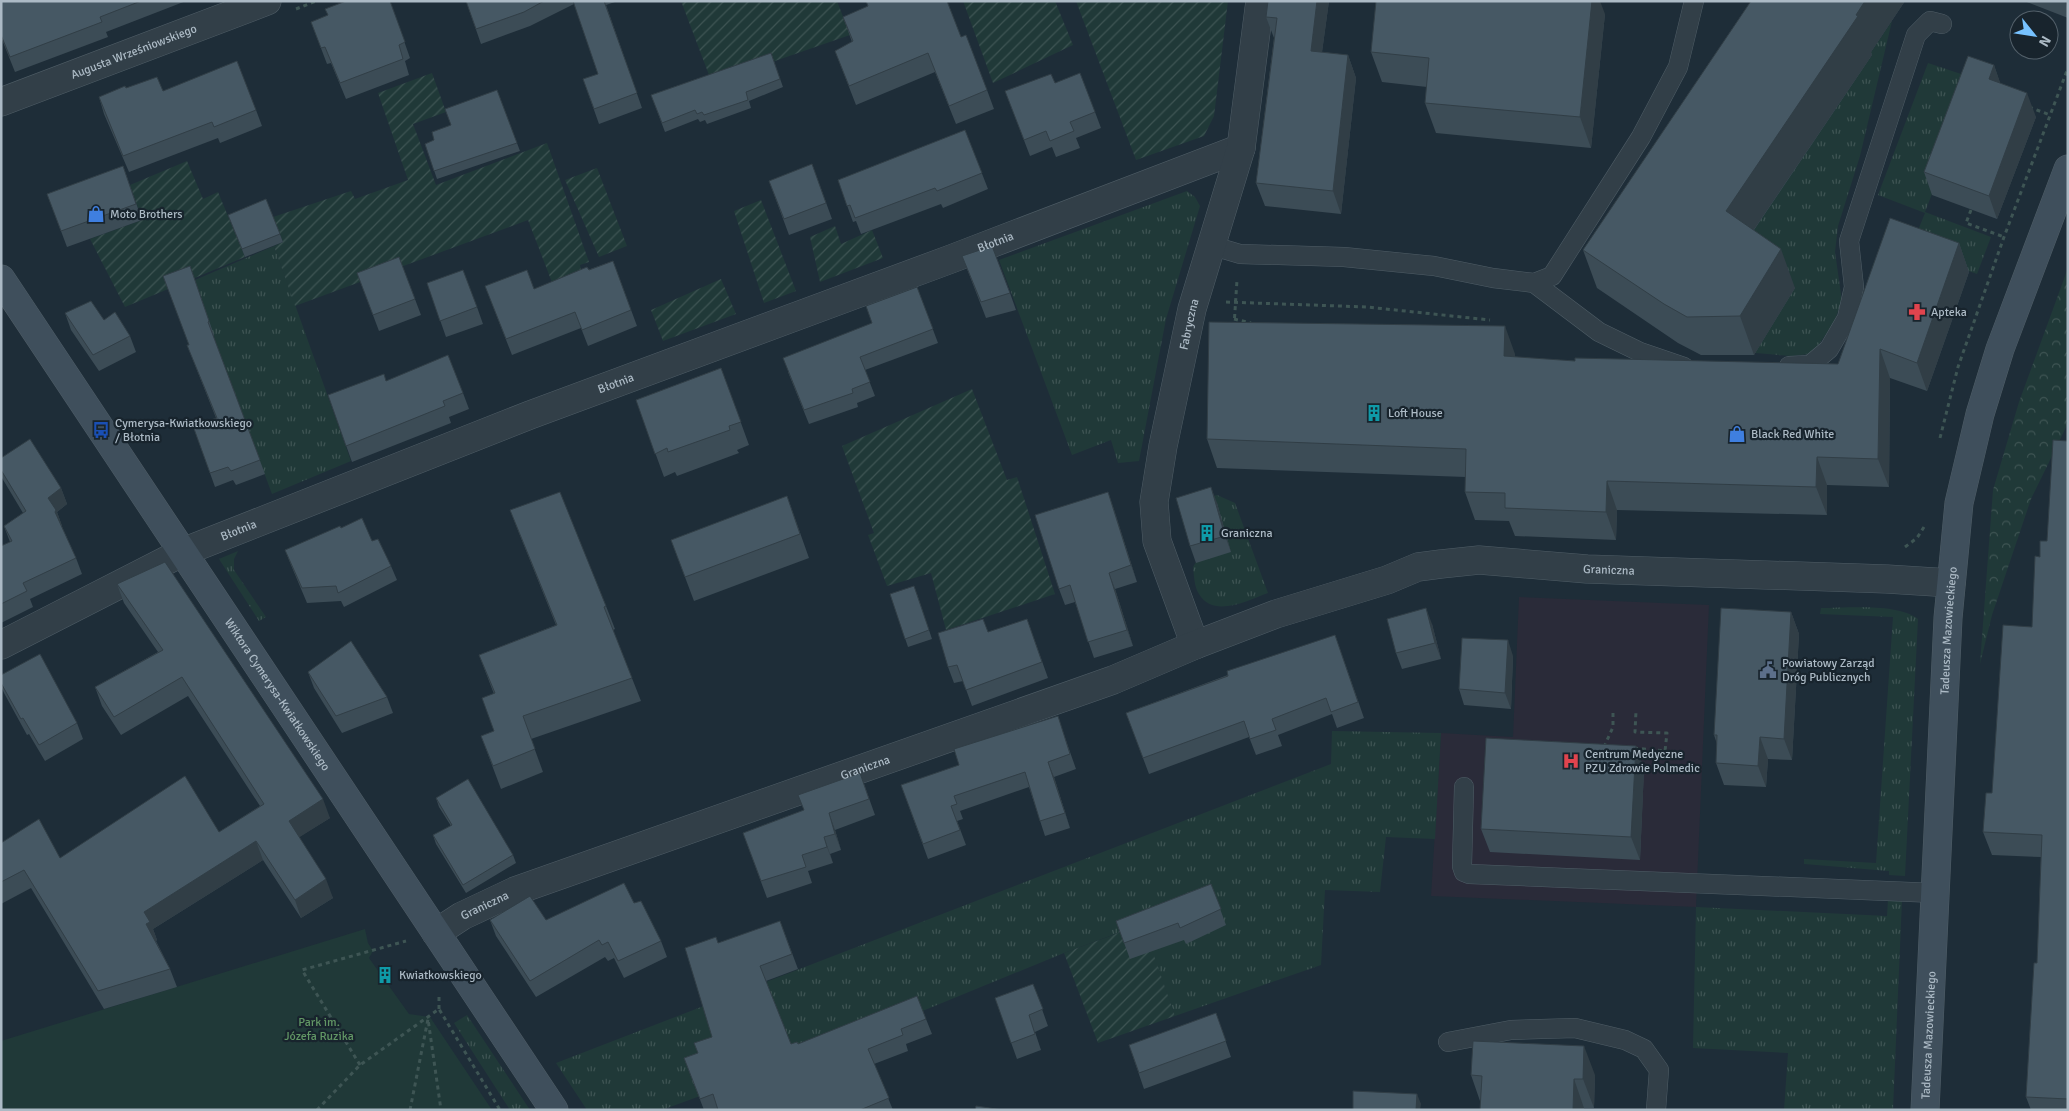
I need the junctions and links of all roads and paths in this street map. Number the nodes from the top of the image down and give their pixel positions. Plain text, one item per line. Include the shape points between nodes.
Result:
1 (267, 1) edge
2 (1260, 1) edge
3 (1694, 1) edge
4 (1942, 24) dead end
5 (2068, 68) edge
6 (1, 102) edge
7 (2025, 105) edge
8 (2050, 115) junction
9 (1241, 148) junction
10 (2068, 169) edge
11 (1971, 210) edge
12 (2004, 237) junction
13 (1213, 246) junction
14 (1, 279) edge
15 (1534, 283) junction
16 (1221, 302) dead end
17 (1235, 302) junction
18 (1234, 319) junction
19 (1490, 320) dead end
20 (1258, 325) edge
21 (1233, 332) edge
22 (1699, 367) edge
23 (1773, 367) edge
24 (1939, 445) dead end
25 (1926, 522) dead end
26 (1900, 550) dead end
27 (183, 552) junction
28 (1951, 583) junction
29 (1, 645) edge
30 (1194, 645) junction
31 (1613, 710) dead end
32 (1636, 711) dead end
33 (1605, 746) junction
34 (1613, 747) edge
35 (1630, 748) edge
36 (1601, 753) edge
37 (1464, 786) dead end
38 (1935, 893) junction
39 (436, 933) junction
40 (410, 940) dead end
41 (428, 1019) junction
42 (1448, 1042) dead end
43 (360, 1065) junction
44 (317, 1110) edge
45 (410, 1110) edge
46 (441, 1110) edge
47 (500, 1110) edge
48 (554, 1110) edge
49 (1656, 1110) edge
50 (1925, 1110) edge

1 - 6 street, Augusta Wrześniowskiego
2 - 9 street, Fabryczna
3 - 15 lane via 1678,67 1641,137 1552,276
4 - 23 lane via 1930,21 1916,35 1849,241 1854,287 1847,318 1830,349 1810,365
5 - 8 path
7 - 8 path
8 - 12 path
9 - 13 street, Fabryczna
9 - 27 street, Błotnia via 530,415
10 - 28 street, Tadeusza Mazowieckiego via 2000,349 1980,414 1959,503
11 - 12 path via 1966,223
12 - 24 path via 1958,367
13 - 15 lane via 1240,254 1344,257 1434,266
13 - 30 street, Fabryczna via 1192,309 1154,502 1158,541
14 - 27 street, Wiktora Cymerysa-Kwiatkowskiego
15 - 22 lane via 1599,332 1681,368
16 - 17 path
17 - 18 path
17 - 19 path via 1367,307
18 - 20 path
18 - 21 path
25 - 26 path via 1917,538
27 - 29 street, Błotnia
27 - 39 street, Wiktora Cymerysa-Kwiatkowskiego
28 - 30 street, Graniczna via 1587,569 1479,560 1418,567
28 - 38 street, Tadeusza Mazowieckiego
30 - 39 street, Graniczna via 1113,680 515,891 462,916
31 - 33 path via 1613,727
32 - 35 path via 1635,732 1667,733 1665,751
33 - 34 path
33 - 36 path
37 - 38 lane via 1462,866 1469,874
38 - 50 street, Tadeusza Mazowieckiego
39 - 48 street, Wiktora Cymerysa-Kwiatkowskiego
40 - 43 path via 302,970
41 - 43 path
41 - 45 path
41 - 46 path
41 - 47 path via 439,1009
42 - 49 lane via 1511,1030 1575,1028 1625,1040 1644,1049 1659,1070
43 - 44 path

